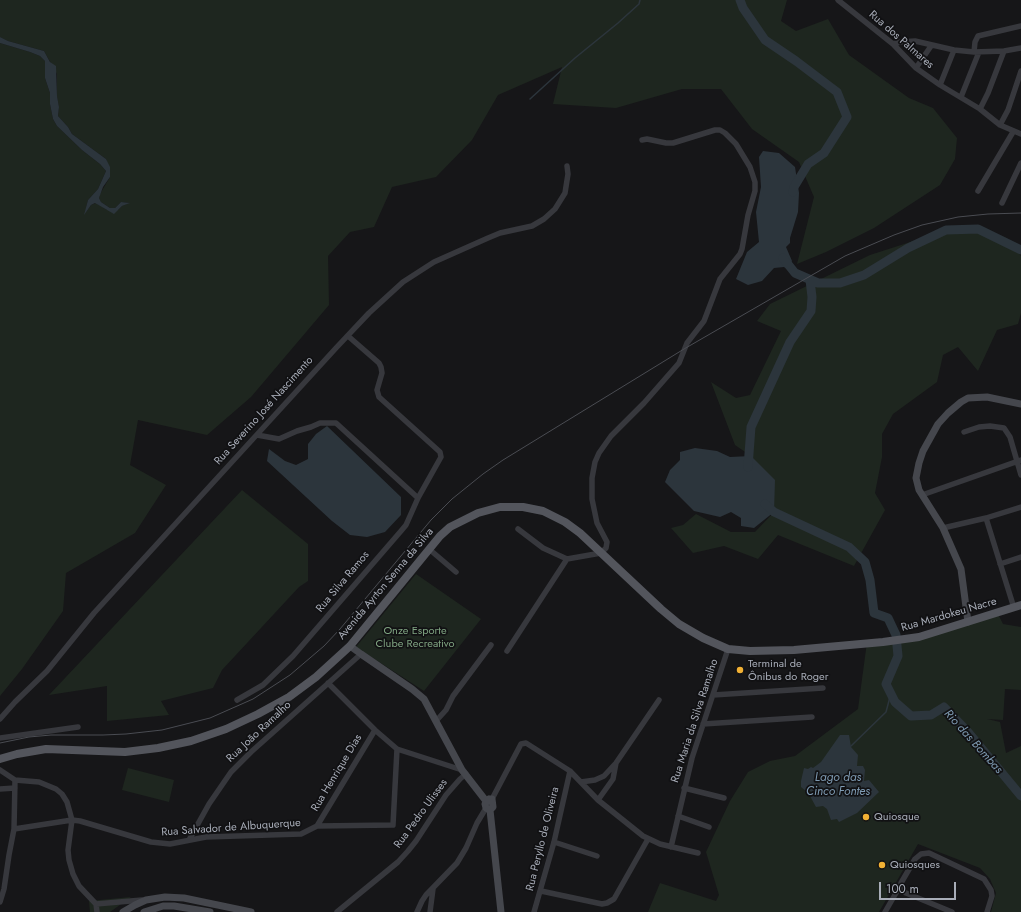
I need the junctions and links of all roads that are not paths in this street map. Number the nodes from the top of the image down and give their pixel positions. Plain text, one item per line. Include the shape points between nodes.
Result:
1 (838, 0) edge
2 (1021, 26) edge
3 (893, 44) junction
4 (931, 46) junction
5 (1021, 48) edge
6 (954, 50) junction
7 (1004, 51) junction
8 (977, 52) junction
9 (916, 68) junction
10 (1021, 71) edge
11 (940, 85) junction
12 (961, 96) junction
13 (980, 109) junction
14 (1000, 125) junction
15 (1013, 132) junction
16 (1021, 134) edge
17 (642, 140) dead end
18 (1021, 163) edge
19 (568, 166) dead end
20 (978, 191) dead end
21 (1002, 203) dead end
22 (348, 336) junction
23 (1021, 404) edge
24 (964, 432) dead end
25 (257, 435) junction
26 (1019, 461) edge
27 (1021, 475) edge
28 (922, 495) junction
29 (418, 498) junction
30 (1021, 507) edge
31 (986, 518) junction
32 (943, 528) junction
33 (518, 529) dead end
34 (429, 549) junction
35 (601, 553) junction
36 (1021, 557) edge
37 (567, 559) junction
38 (1000, 564) junction
39 (456, 572) dead end
40 (1018, 606) edge
41 (968, 622) junction
42 (883, 642) joint
43 (491, 645) dead end
44 (350, 646) junction
45 (728, 649) junction
46 (507, 651) dead end
47 (361, 654) junction
48 (328, 683) junction
49 (823, 688) dead end
50 (713, 695) junction
51 (237, 700) dead end
52 (660, 700) dead end
53 (812, 717) dead end
54 (0, 719) edge
55 (436, 721) junction
56 (703, 724) junction
57 (78, 727) dead end
58 (374, 730) junction
59 (0, 738) edge
60 (397, 749) junction
61 (0, 759) edge
62 (616, 763) junction
63 (0, 770) edge
64 (570, 771) junction
65 (464, 772) junction
66 (15, 780) junction
67 (581, 782) junction
68 (15, 788) junction
69 (684, 788) junction
70 (0, 789) edge
71 (724, 798) dead end
72 (598, 800) junction
73 (489, 805) junction
74 (678, 816) junction
75 (72, 820) junction
76 (318, 826) junction
77 (709, 827) dead end
78 (14, 829) junction
79 (648, 839) junction
80 (188, 840) junction
81 (554, 842) junction
82 (671, 847) junction
83 (698, 854) dead end
84 (597, 856) dead end
85 (900, 886) junction
86 (433, 888) junction
87 (541, 891) junction
88 (146, 900) junction
89 (0, 902) edge
90 (96, 904) junction
91 (97, 912) edge
92 (123, 912) edge
93 (144, 912) edge
94 (210, 912) edge
95 (251, 912) edge
96 (338, 912) edge
97 (417, 912) edge
98 (430, 912) edge
99 (501, 912) edge
100 (534, 912) edge
101 (885, 912) edge
102 (952, 912) edge
103 (987, 912) edge

1 - 3 street, Rua dos Palmares
2 - 8 street via 978,36 975,42
3 - 4 street via 915,41
3 - 9 street, Rua dos Palmares
4 - 6 street
4 - 9 street
5 - 7 street
6 - 8 street
6 - 11 street
7 - 8 street
7 - 13 street
8 - 12 street
9 - 11 street, Rua dos Palmares
10 - 14 street
11 - 12 street, Rua dos Palmares
12 - 13 street, Rua dos Palmares
13 - 14 street, Rua dos Palmares
14 - 15 street, Rua dos Palmares
15 - 16 street, Rua dos Palmares
15 - 20 street
17 - 35 street via 673,143 708,131 720,130 730,137 740,151 750,167 756,187 742,249 720,279 704,322 687,343 675,368 611,436 595,462 592,499 597,523 607,544
18 - 21 street
19 - 22 street, Rua Severino José Nascimento via 565,193 555,209 544,219 532,226 488,238 434,262 392,292
22 - 25 street, Rua Severino José Nascimento
22 - 29 street, Rua Silva Ramos via 379,363 382,373 377,390 379,397 440,452 441,457
23 - 28 street via 976,397 961,402 948,413 938,424 919,462 916,478
24 - 26 street via 979,427 1004,428
25 - 29 street via 279,439 320,423 336,423
25 - 54 street, Rua Severino José Nascimento via 94,613 47,671
26 - 27 street
26 - 28 street
28 - 32 street
29 - 51 street, Rua Silva Ramos via 406,525 293,656 263,685
30 - 31 street
31 - 32 street
31 - 38 street
32 - 41 street via 961,570
33 - 37 street via 543,548
34 - 35 main road, Avenida Ayrton Senna da Silva via 450,527 478,513 500,507 523,506 543,511 565,522
34 - 39 street
34 - 44 main road, Avenida Ayrton Senna da Silva
35 - 37 street
35 - 45 main road, Avenida Ayrton Senna da Silva via 679,624
36 - 38 street
37 - 46 street
38 - 40 street
40 - 41 main road, Rua Mardokeu Nacre
41 - 42 main road, Rua Mardokeu Nacre via 919,637
42 - 45 main road, Avenida Ayrton Senna da Silva via 794,650
43 - 55 street
44 - 47 street
44 - 61 main road, Avenida Ayrton Senna da Silva via 316,677 289,696 226,729 191,741 125,752 46,749
45 - 50 street, Rua Maria da Silva Ramalho
47 - 48 street, Rua João Ramalho
47 - 55 street via 419,694
48 - 58 street
48 - 80 street, Rua João Ramalho via 231,772
49 - 50 street
50 - 56 street, Rua Maria da Silva Ramalho
52 - 62 street
53 - 56 street
55 - 65 street
56 - 69 street, Rua Maria da Silva Ramalho
57 - 59 street
58 - 60 street
58 - 76 street, Rua Henrique Dias
60 - 65 street
60 - 76 street, Rua Salvador de Albuquerque via 393,825
62 - 67 street via 604,776
62 - 72 street via 613,778
63 - 66 street
64 - 67 street
64 - 73 street via 523,743
64 - 81 street, Rua Peryllo de Oliveira
65 - 73 street
65 - 96 street, Rua Pedro Ulisses via 408,851
66 - 68 street
66 - 75 street via 39,782 56,789 67,802
67 - 72 street
68 - 70 street
68 - 78 street
69 - 71 street
69 - 74 street, Rua Maria da Silva Ramalho
72 - 79 street
73 - 86 street via 457,863
73 - 99 street
74 - 77 street
74 - 82 street, Rua Maria da Silva Ramalho
75 - 78 street
75 - 80 street, Rua Salvador de Albuquerque via 161,844
75 - 90 street via 68,850 73,874 79,886
76 - 80 street, Rua Salvador de Albuquerque via 302,834 206,837
78 - 89 street
79 - 82 street
79 - 87 street via 614,899 607,904
81 - 84 street
81 - 87 street, Rua Peryllo de Oliveira
82 - 83 street
85 - 101 street
85 - 102 street via 906,893
85 - 103 street via 915,859 921,854 929,853 984,879 992,896
86 - 97 street
86 - 98 street
87 - 100 street, Rua Peryllo de Oliveira
88 - 90 street
88 - 92 street
88 - 95 street via 184,898
90 - 91 street
93 - 94 street via 169,906

